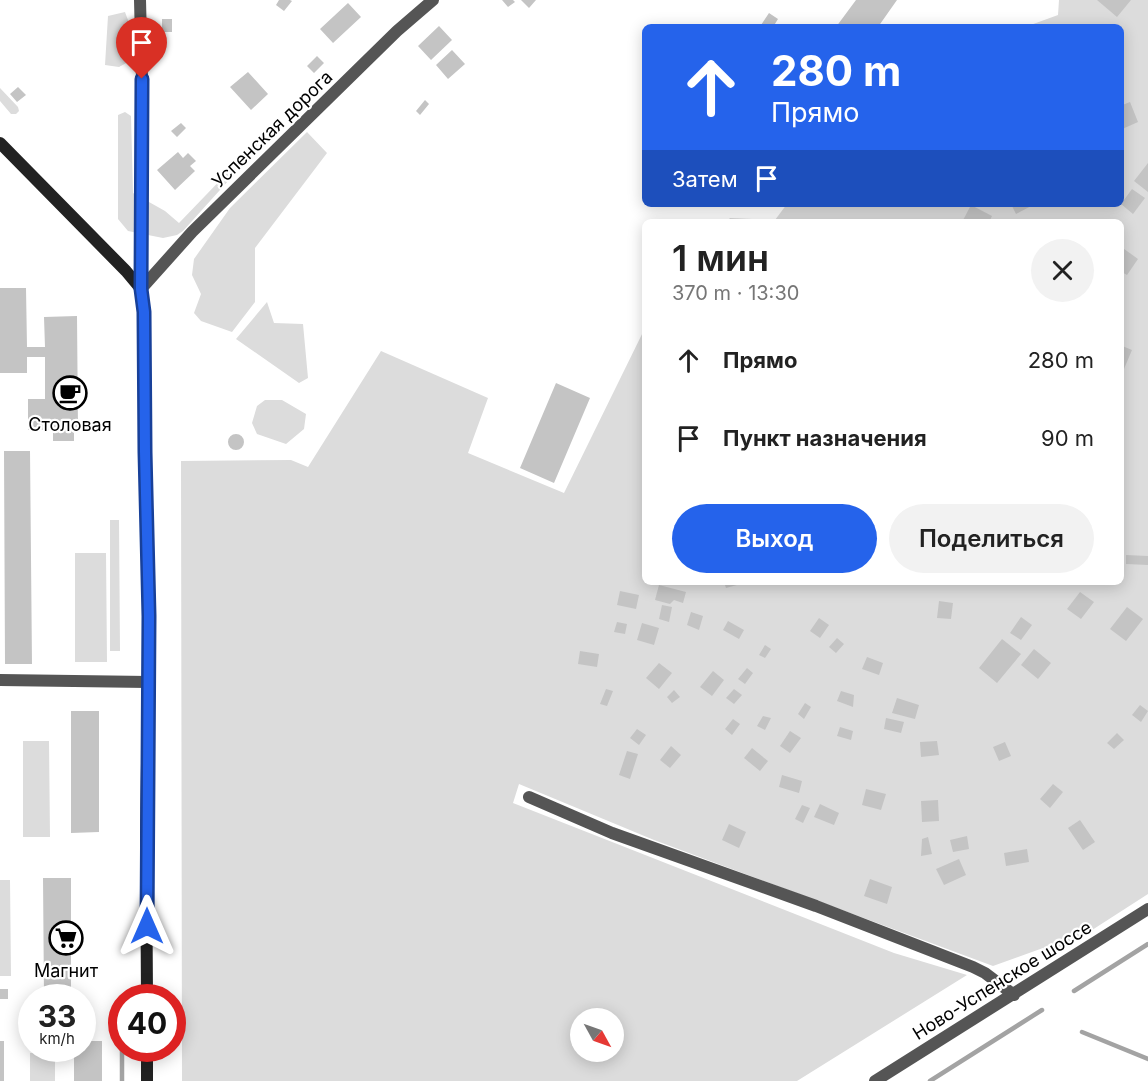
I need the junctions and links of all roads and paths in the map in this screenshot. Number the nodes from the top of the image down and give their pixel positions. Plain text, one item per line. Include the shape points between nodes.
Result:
1 (140, 0) edge
2 (433, 0) edge
3 (0, 143) edge
4 (141, 289) junction
5 (0, 680) edge
6 (148, 682) junction
7 (529, 797) dead end
8 (1148, 909) edge
9 (147, 984) edge
10 (1014, 995) junction
11 (147, 1062) edge
12 (147, 1081) edge
13 (875, 1081) edge

1 - 4 street
2 - 4 street, Успенская дорога via 192,232
3 - 4 street
4 - 6 street
5 - 6 street
6 - 9 street
7 - 10 street via 612,833 973,967
8 - 10 street, Ново-Успенское шоссе
10 - 13 street, Ново-Успенское шоссе
11 - 12 street

